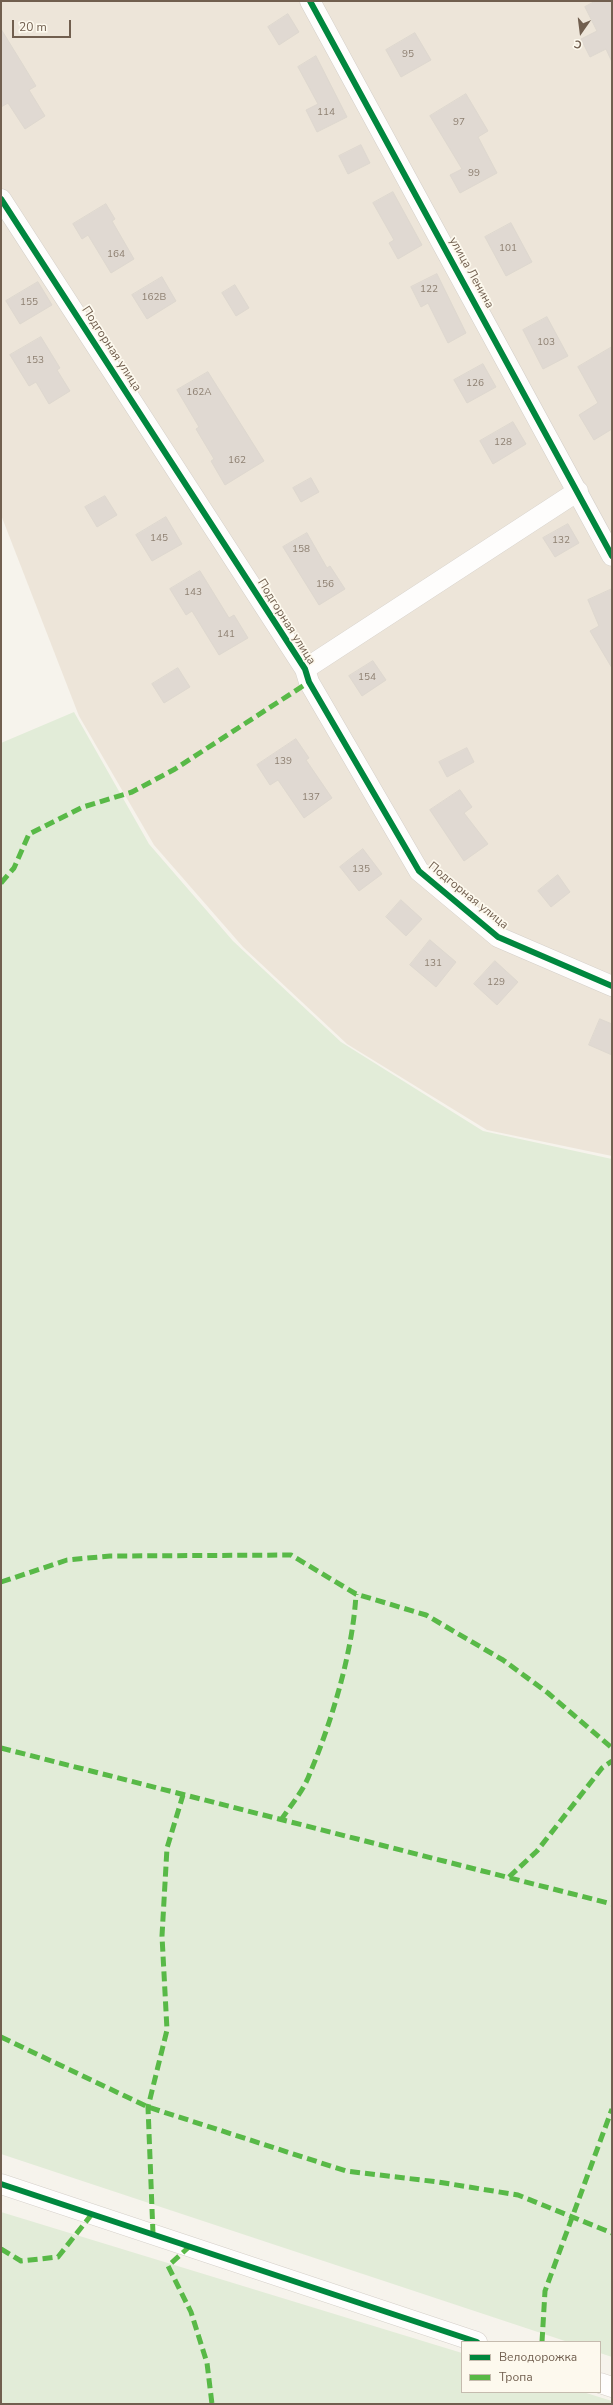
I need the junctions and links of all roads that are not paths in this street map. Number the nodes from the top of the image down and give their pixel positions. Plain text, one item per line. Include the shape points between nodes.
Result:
1 (310, 1) edge
2 (1, 200) edge
3 (578, 491) junction
4 (612, 556) edge
5 (305, 669) junction
6 (612, 986) edge
7 (1, 2184) edge
8 (473, 2341) edge
9 (601, 2383) edge
10 (612, 2387) edge

1 - 3 street, улица Ленина
2 - 5 street, Подгорная улица
3 - 4 street, улица Ленина
3 - 5 street
5 - 6 street, Подгорная улица via 309,682 418,871 498,937
7 - 8 street
9 - 10 street

